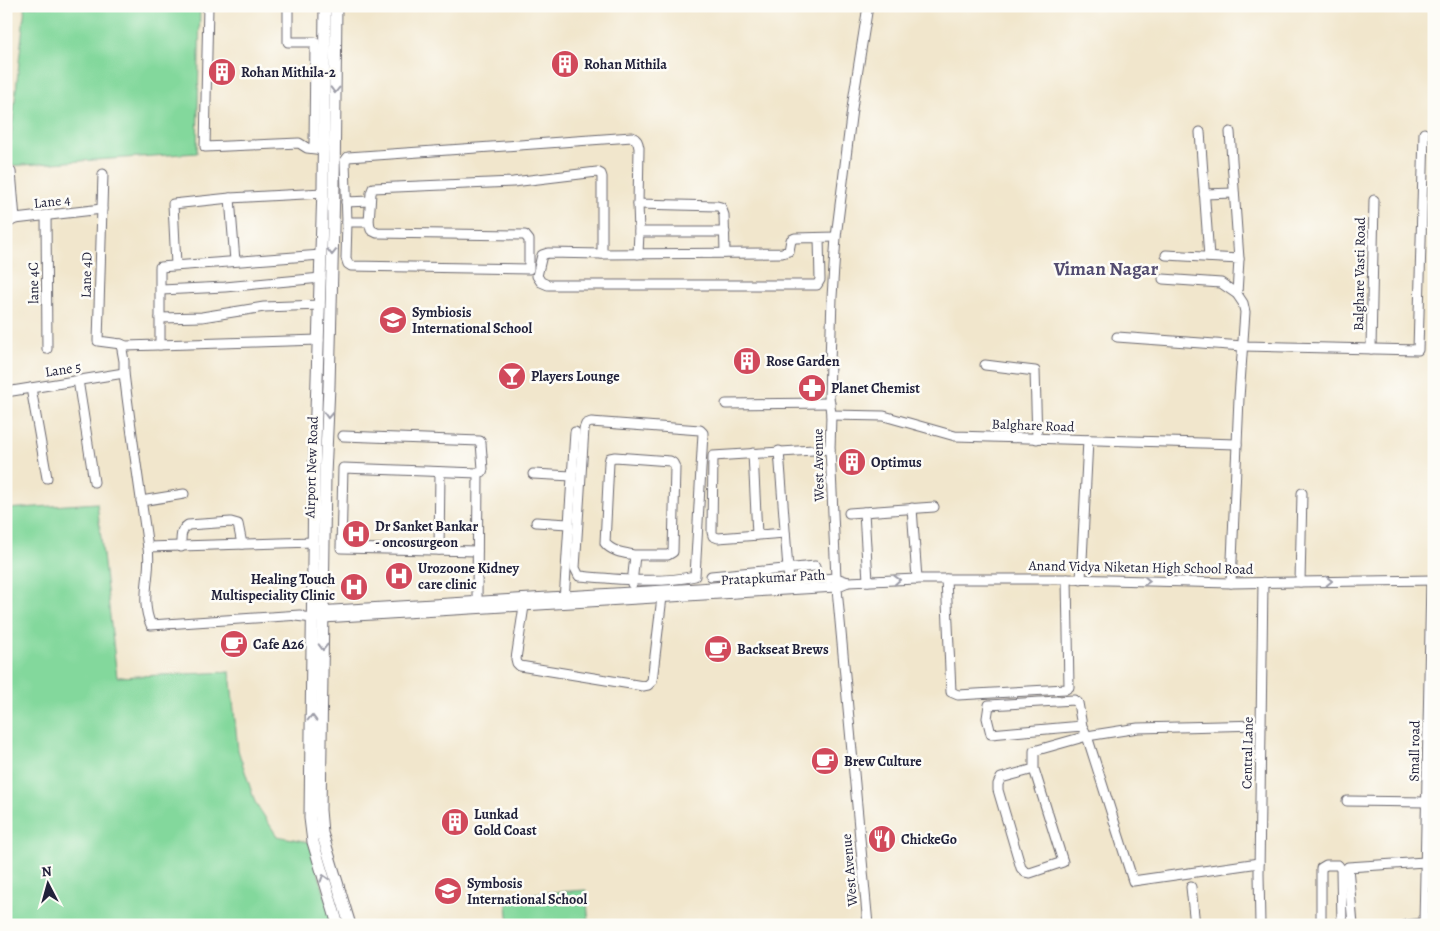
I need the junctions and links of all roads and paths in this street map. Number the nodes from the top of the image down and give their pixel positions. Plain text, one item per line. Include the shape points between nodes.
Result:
1 (208, 6) edge
2 (288, 6) edge
3 (325, 6) edge
4 (336, 6) edge
5 (868, 6) edge
6 (1200, 132) dead end
7 (1230, 132) dead end
8 (1424, 133) dead end
9 (319, 149) junction
10 (11, 172) dead end
11 (103, 174) dead end
12 (323, 193) junction
13 (1234, 193) junction
14 (1204, 194) junction
15 (230, 198) junction
16 (1374, 200) dead end
17 (370, 201) junction
18 (346, 202) junction
19 (638, 204) junction
20 (102, 209) junction
21 (46, 215) junction
22 (15, 219) junction
23 (347, 222) junction
24 (370, 222) junction
25 (6, 224) edge
26 (638, 232) junction
27 (725, 232) junction
28 (819, 238) junction
29 (836, 238) junction
30 (725, 253) junction
31 (602, 254) junction
32 (638, 254) junction
33 (321, 255) junction
34 (1166, 255) dead end
35 (1209, 257) junction
36 (1239, 259) junction
37 (235, 261) junction
38 (176, 265) junction
39 (529, 269) junction
40 (538, 274) junction
41 (321, 278) junction
42 (1163, 279) dead end
43 (161, 290) junction
44 (1237, 294) junction
45 (320, 306) junction
46 (160, 318) junction
47 (1118, 337) dead end
48 (319, 340) junction
49 (122, 344) junction
50 (160, 345) junction
51 (1243, 346) junction
52 (47, 349) dead end
53 (1371, 349) junction
54 (985, 365) dead end
55 (124, 373) junction
56 (78, 380) junction
57 (31, 388) junction
58 (6, 392) edge
59 (830, 403) junction
60 (726, 404) dead end
61 (831, 415) junction
62 (575, 432) dead end
63 (343, 436) dead end
64 (1037, 439) junction
65 (1088, 440) junction
66 (1237, 444) junction
67 (830, 449) junction
68 (779, 451) junction
69 (754, 453) junction
70 (440, 472) junction
71 (478, 473) junction
72 (533, 474) dead end
73 (572, 476) junction
74 (47, 478) dead end
75 (94, 482) dead end
76 (1302, 493) dead end
77 (184, 494) dead end
78 (141, 501) junction
79 (934, 507) dead end
80 (912, 508) junction
81 (864, 512) junction
82 (849, 513) dead end
83 (536, 522) dead end
84 (568, 524) junction
85 (785, 533) junction
86 (757, 536) junction
87 (314, 542) junction
88 (242, 544) junction
89 (181, 546) junction
90 (148, 547) junction
91 (439, 550) junction
92 (477, 551) junction
93 (635, 555) junction
94 (815, 566) dead end
95 (788, 569) junction
96 (711, 576) dead end
97 (632, 579) junction
98 (917, 579) junction
99 (946, 579) junction
100 (1067, 579) junction
101 (1081, 580) junction
102 (1432, 580) edge
103 (868, 581) junction
104 (789, 582) junction
105 (836, 582) junction
106 (848, 582) joint
107 (1231, 582) junction
108 (1263, 582) junction
109 (1300, 582) junction
110 (632, 592) junction
111 (698, 592) junction
112 (662, 598) junction
113 (564, 600) junction
114 (477, 601) junction
115 (454, 606) junction
116 (524, 606) junction
117 (318, 615) junction
118 (1261, 725) junction
119 (1082, 726) junction
120 (1087, 736) junction
121 (1034, 769) junction
122 (1346, 801) dead end
123 (1426, 802) junction
124 (1425, 862) junction
125 (1259, 863) junction
126 (1429, 878) edge
127 (1191, 887) dead end
128 (1434, 922) edge
129 (1424, 923) junction
130 (338, 925) edge
131 (350, 925) edge
132 (868, 925) edge
133 (1195, 925) edge
134 (1260, 925) edge
135 (1321, 925) edge
136 (1342, 925) edge
137 (1353, 925) edge
138 (1406, 925) edge

1 - 9 street via 205,147 299,143
2 - 9 street via 288,42 315,42
3 - 9 main road, Airport New Road
4 -> 117 main road, Airport New Road via 329,386
5 - 29 street, West Avenue
6 - 14 street
7 - 13 street
8 - 53 street via 1418,350
9 - 12 main road, Airport New Road
10 - 22 street
11 - 20 street
12 - 15 street
12 - 33 main road, Airport New Road
13 - 14 street
13 - 36 street
14 - 35 street
15 - 37 street
15 - 38 street via 173,204
16 - 53 street, Balghare Vasti Road
17 - 18 street
17 - 24 street
17 - 31 street via 373,188 512,182 597,172 602,177
18 - 19 street via 345,161 348,157 632,137 638,142
18 - 23 street
19 - 26 street
19 - 27 street via 722,207
20 - 21 street, Lane 4
20 - 49 street, Lane 4D via 98,341
21 - 22 street, Lane 4
21 - 52 street, lane 4C
22 - 25 street, Lane 4
23 - 24 street
23 - 39 street via 346,258 351,266
24 - 39 street via 371,230 377,233 525,235 529,240
26 - 27 street
26 - 32 street
27 - 30 street
28 - 29 street
28 - 30 street via 793,238 786,253
28 - 40 street via 820,280 817,285 548,286 541,282
29 - 59 street, West Avenue
30 - 32 street
31 - 32 street
31 - 40 street via 548,253 542,255
33 - 37 street
33 - 41 main road, Airport New Road
34 - 35 street
35 - 36 street
36 - 44 street
37 - 38 street
38 - 43 street via 160,267
39 - 40 street
41 - 43 street
41 - 45 main road, Airport New Road
42 - 44 street via 1221,283
43 - 46 street
44 - 51 street via 1244,303
45 - 46 street via 264,307 202,317
45 - 48 main road, Airport New Road
46 - 50 street
47 - 51 street
48 - 50 street
48 - 87 main road, Airport New Road
49 - 50 street
49 - 55 street
51 - 53 street
51 - 66 street
54 - 64 street via 1035,371
55 - 56 street, Lane 5
55 - 78 street
56 - 57 street, Lane 5
56 - 75 street
57 - 58 street, Lane 5
57 - 74 street
59 - 60 street
59 - 61 street, West Avenue
61 - 64 street, Balghare Road via 884,416 955,436
61 - 67 street, West Avenue
62 - 73 street
63 - 71 street via 480,441 483,469
64 - 65 street, Balghare Road
65 - 66 street, Balghare Road
65 - 101 street
66 - 107 street
67 - 68 street
67 - 105 street, West Avenue
68 - 69 street
68 - 85 street
69 - 86 street
69 - 86 street via 713,456 712,532 718,538
70 - 71 street
70 - 91 street
70 - 91 street via 343,468 341,548
71 - 92 street
72 - 73 street
73 - 84 street
76 - 109 street
77 - 78 street
78 - 90 street
79 - 80 street
80 - 81 street
80 - 98 street
81 - 82 street
81 - 103 street
83 - 84 street
84 - 113 street
85 - 86 street
85 - 95 street
87 - 88 street
87 - 117 main road, Airport New Road
88 - 89 street
88 - 89 street via 238,524 231,522 188,525 182,531
89 - 90 street
90 - 117 street, Pratapkumar Path via 145,602 151,624
91 - 92 street
92 - 114 street
93 - 93 street via 619,553 605,543 610,458 670,461 675,467 673,552 668,555
93 - 97 street
94 - 95 street
95 - 96 street
95 - 104 street
97 - 97 street via 695,576 704,437 700,430 586,424 576,573 579,576
97 - 110 street
98 - 99 street, Anand Vidya Niketan High School Road
103 -> 98 street, Anand Vidya Niketan High School Road
99 - 100 street, Anand Vidya Niketan High School Road
99 - 100 street via 951,692 958,695 1069,687
100 - 101 street, Anand Vidya Niketan High School Road
101 -> 107 street, Anand Vidya Niketan High School Road
109 -> 102 street, Anand Vidya Niketan High School Road
102 - 123 street, Small road
103 - 106 street, Anand Vidya Niketan High School Road
104 - 105 street, Pratapkumar Path
104 - 111 street, Pratapkumar Path
105 - 106 street, Pratapkumar Path
105 - 111 street, Pratapkumar Path
105 - 132 street, West Avenue
107 - 108 street, Anand Vidya Niketan High School Road
108 - 109 street, Anand Vidya Niketan High School Road
108 - 118 street, Central Lane
110 - 111 street, Pratapkumar Path
110 - 113 street, Pratapkumar Path
111 - 112 street, Pratapkumar Path
112 - 113 street, Pratapkumar Path
112 - 116 street via 652,681 643,686 520,666 516,659
113 - 114 street, Pratapkumar Path
113 - 116 street, Pratapkumar Path
114 - 115 street, Pratapkumar Path
115 - 116 street, Pratapkumar Path
115 - 117 street, Pratapkumar Path
130 -> 117 main road, Airport New Road via 310,826
117 -> 131 main road, Airport New Road via 321,825
118 - 120 street via 1138,728
118 - 125 street, Central Lane
119 - 119 street via 1078,703 1074,700 988,705 990,734
119 - 120 street
120 - 121 street via 1034,751
120 - 125 street via 1133,881
121 - 121 street via 1001,778 998,784 1021,868 1030,873 1063,862
122 - 123 street
123 - 124 street, Small road
124 - 126 street, Small road
124 - 137 street via 1348,867
125 - 134 street, Central Lane
126 - 129 street, Small road
127 - 133 street
128 - 129 street
129 - 138 street
135 - 136 street via 1321,868 1332,865 1341,869

